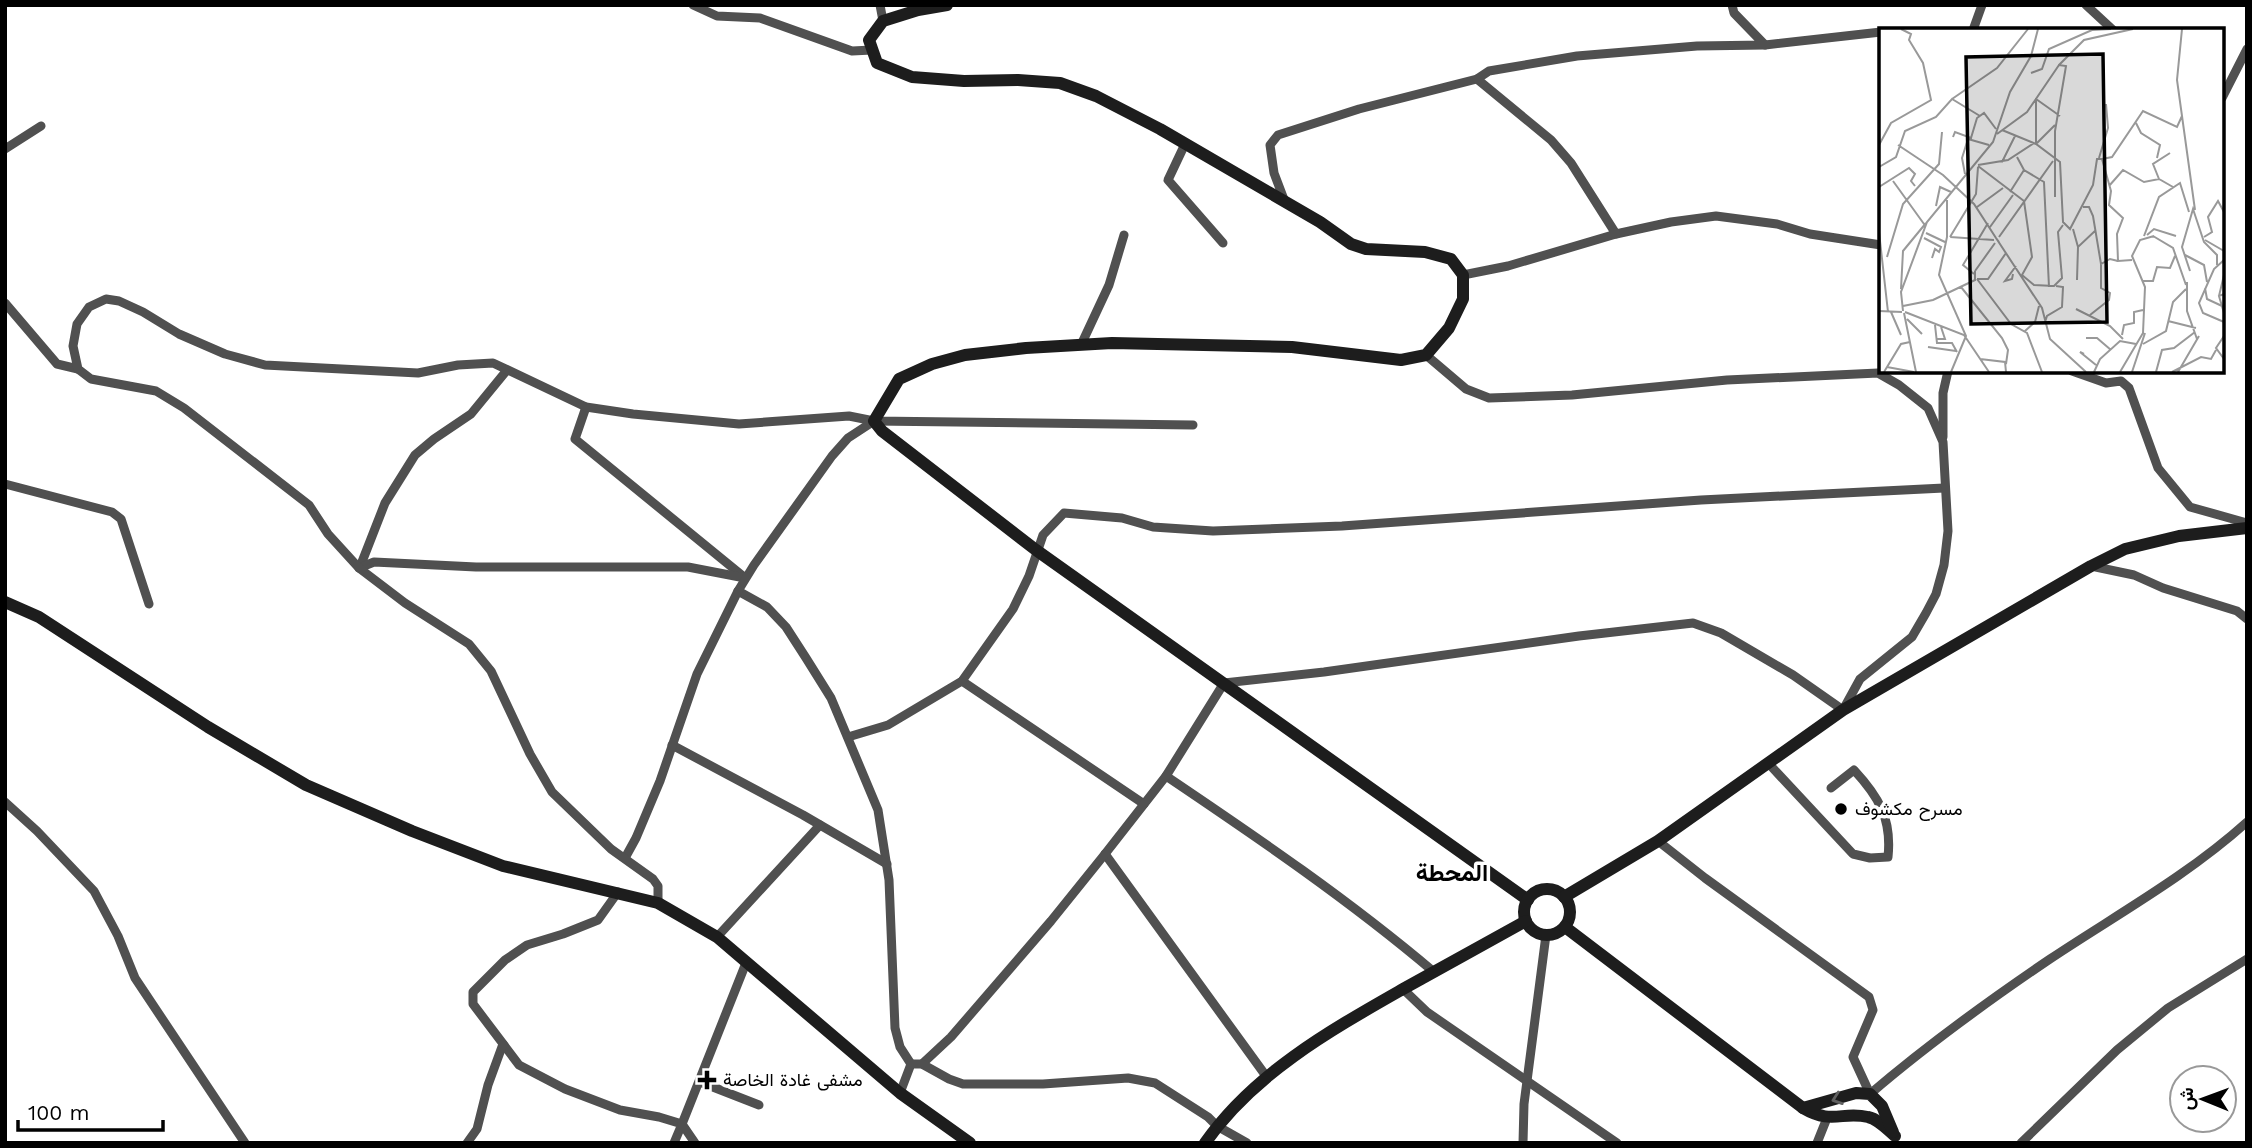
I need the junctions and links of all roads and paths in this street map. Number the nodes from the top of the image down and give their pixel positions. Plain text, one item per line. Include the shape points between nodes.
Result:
1 (692, 5) edge
2 (880, 5) edge
3 (947, 5) edge
4 (1731, 5) edge
5 (1982, 5) edge
6 (2086, 5) edge
7 (883, 20) junction
8 (1974, 28) edge
9 (2111, 28) edge
10 (1879, 32) edge
11 (1765, 45) junction
12 (2247, 49) edge
13 (872, 50) junction
14 (1477, 79) junction
15 (2224, 93) edge
16 (41, 126) dead end
17 (1185, 144) junction
18 (5, 149) edge
19 (1285, 202) junction
20 (1616, 234) junction
21 (1124, 235) dead end
22 (1223, 243) dead end
23 (1879, 245) edge
24 (1464, 275) junction
25 (5, 303) edge
26 (1081, 345) junction
27 (1426, 355) junction
28 (78, 369) junction
29 (507, 370) junction
30 (1948, 373) edge
31 (2078, 373) edge
32 (586, 407) junction
33 (874, 421) junction
34 (1193, 425) dead end
35 (1943, 442) junction
36 (5, 484) edge
37 (1944, 488) junction
38 (2247, 525) edge
39 (1036, 550) junction
40 (2091, 566) junction
41 (360, 567) junction
42 (745, 578) junction
43 (738, 591) junction
44 (5, 602) edge
45 (149, 604) dead end
46 (2247, 619) edge
47 (962, 681) junction
48 (1224, 683) junction
49 (1843, 710) junction
50 (848, 737) junction
51 (671, 745) junction
52 (1769, 764) junction
53 (1166, 776) junction
54 (1831, 788) dead end
55 (5, 802) edge
56 (1144, 804) junction
57 (2247, 822) edge
58 (820, 825) junction
59 (1658, 841) junction
60 (1105, 854) junction
61 (625, 858) junction
62 (887, 864) junction
63 (618, 892) junction
64 (1564, 897) junction
65 (1528, 900) junction
66 (657, 903) junction
67 (1526, 921) junction
68 (1565, 927) junction
69 (1546, 935) junction
70 (717, 937) junction
71 (2247, 959) edge
72 (746, 963) junction
73 (1434, 972) junction
74 (1403, 989) junction
75 (503, 1044) junction
76 (911, 1064) junction
77 (922, 1064) junction
78 (1266, 1076) junction
79 (700, 1082) junction
80 (1528, 1083) junction
81 (900, 1093) junction
82 (1870, 1094) junction
83 (759, 1105) dead end
84 (1804, 1108) junction
85 (1827, 1118) junction
86 (682, 1124) junction
87 (1217, 1126) junction
88 (1897, 1139) edge
89 (245, 1143) edge
90 (467, 1143) edge
91 (674, 1143) edge
92 (695, 1143) edge
93 (970, 1143) edge
94 (1205, 1143) edge
95 (1247, 1143) edge
96 (1523, 1143) edge
97 (1617, 1143) edge
98 (1817, 1143) edge
99 (2021, 1143) edge

1 - 13 street via 717,16 760,18 852,51
2 - 7 street
3 - 7 street
4 - 11 street
5 - 8 street
6 - 9 street
7 - 13 street via 869,40
10 - 11 street
11 - 14 street via 1577,55 1489,71
12 - 15 street
13 - 17 street via 877,63 912,77 1060,83 1096,96
14 - 19 street via 1278,135 1270,145
14 - 20 street via 1551,140
16 - 18 street
17 - 19 street
17 - 22 street via 1168,180
19 - 24 street via 1350,244 1451,259
20 - 23 street via 1716,216
20 - 24 street
21 - 26 street via 1109,285
24 - 27 street via 1463,299 1454,319
25 - 28 street via 57,364
26 - 27 street via 1292,348 1401,360
26 - 33 street via 965,355 932,364 899,379
27 - 35 street via 1466,389 1489,398 1878,373 1928,408
28 - 29 street via 73,346 77,324 89,307 106,299 143,312 178,334 225,354 265,365 418,373 493,363
28 - 41 street via 90,379 156,391 184,408 309,505 328,534
29 - 32 street
29 - 41 street via 471,414 415,455 385,503
30 - 35 street
31 - 38 street via 2106,383 2121,382 2129,388 2158,468 2190,507
32 - 33 street via 739,424 849,416
32 - 42 street via 575,439
33 - 34 street
33 - 39 street
33 - 42 street via 848,438 832,456
35 - 37 street
36 - 45 street via 112,512 121,519
37 - 39 street via 1213,531 1064,513 1042,535
37 - 49 street via 1948,531 1936,594 1912,637 1860,679
38 - 40 street via 2124,549
39 - 47 street via 1013,609
39 - 48 street
40 - 46 street via 2134,575 2237,611
40 - 49 street
41 - 42 street via 374,562 688,568
41 - 61 street via 469,645 491,671 552,792
42 - 43 street
43 - 50 street via 767,607 786,627 831,698
43 - 51 street via 697,674
44 - 63 street via 39,617 306,785 503,866
47 - 50 street via 888,725
47 - 56 street
48 - 49 street via 1693,623 1769,661
48 - 53 street
48 - 65 street
49 - 52 street
50 - 62 street via 878,810
51 - 58 street
51 - 61 street
52 - 54 street via 1853,854 1888,857 1887,821 1875,792 1854,770
52 - 59 street
53 - 56 street
53 - 73 street via 1374,921
55 - 89 street via 94,891 135,978
56 - 60 street
57 - 82 street via 2153,894 1971,1015
58 - 62 street
58 - 70 street
59 - 64 street
59 - 82 street via 1868,997 1873,1010 1853,1057
60 - 77 street via 951,1037
60 - 78 street
61 - 66 street via 653,879 658,887
62 - 76 street via 895,1028
63 - 66 street
63 - 75 street via 598,920 527,945 473,992 473,1004
64 - 65 street via 1550,890
64 - 68 street via 1570,912
65 - 67 street
66 - 70 street
67 - 69 street
67 - 73 street
68 - 69 street
68 - 84 street
69 - 80 street
70 - 72 street
71 - 99 street via 2158,1017 2117,1050
72 - 79 street
72 - 81 street
73 - 74 street
74 - 78 street
74 - 80 street via 1427,1012
75 - 86 street via 519,1065 565,1089 620,1110
75 - 90 street via 477,1129
76 - 77 street
76 - 81 street
77 - 87 street via 963,1084 1128,1078 1155,1083
78 - 87 street
79 - 83 street
79 - 86 street
80 - 96 street
80 - 97 street
81 - 93 street
82 -> 84 street via 1856,1093
82 - 88 street via 1882,1106
84 - 85 street
85 - 88 street via 1869,1117
85 - 98 street
86 - 91 street
86 - 92 street
87 - 94 street
87 - 95 street

